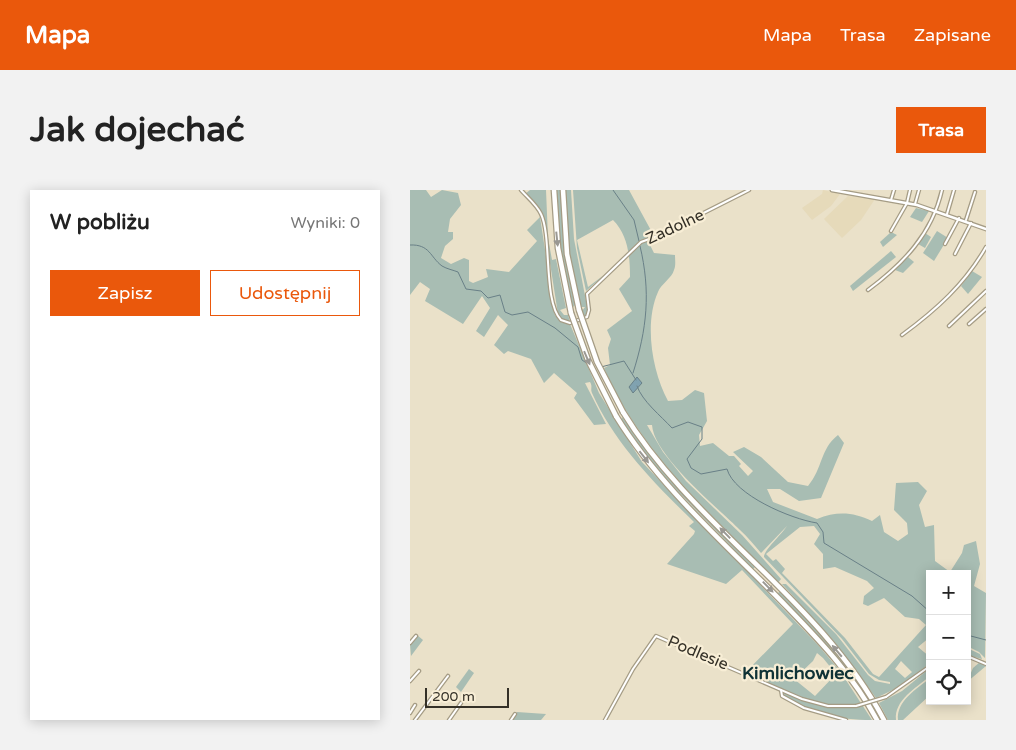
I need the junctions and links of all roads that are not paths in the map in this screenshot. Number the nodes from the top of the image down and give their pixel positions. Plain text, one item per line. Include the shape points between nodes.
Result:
1 (521, 190) edge
2 (554, 190) edge
3 (563, 190) edge
4 (749, 190) edge
5 (832, 190) edge
6 (894, 190) edge
7 (910, 190) edge
8 (919, 190) edge
9 (942, 190) edge
10 (954, 190) edge
11 (975, 192) dead end
12 (891, 200) junction
13 (907, 203) junction
14 (915, 204) junction
15 (936, 210) junction
16 (947, 214) junction
17 (960, 218) junction
18 (966, 220) junction
19 (972, 223) junction
20 (986, 229) edge
21 (891, 232) dead end
22 (945, 244) dead end
23 (986, 247) edge
24 (955, 254) dead end
25 (868, 290) dead end
26 (986, 291) edge
27 (986, 308) edge
28 (969, 324) dead end
29 (949, 326) dead end
30 (902, 335) dead end
31 (416, 636) dead end
32 (410, 643) edge
33 (971, 658) edge
34 (986, 664) edge
35 (926, 669) edge
36 (418, 671) dead end
37 (448, 676) dead end
38 (410, 681) edge
39 (781, 690) junction
40 (461, 703) dead end
41 (416, 706) dead end
42 (410, 713) edge
43 (514, 714) dead end
44 (416, 720) edge
45 (449, 720) edge
46 (511, 720) edge
47 (605, 720) edge
48 (846, 720) edge
49 (877, 720) edge
50 (884, 720) edge

1 - 4 street, Zadolne via 542,216 557,316 565,322 576,322 587,317 587,294 641,242 660,236
2 -> 49 highway, bridge via 558,254 571,313 588,360 616,416 664,481 833,655 855,683
50 -> 3 highway, bridge via 860,680 834,646 667,472 623,412 597,362 579,310 567,254
5 - 12 street
6 - 12 street
7 - 13 street
8 - 14 street
9 - 15 street
10 - 16 street
11 - 18 street
12 - 13 street
13 - 14 street
13 - 21 street
14 - 15 street
15 - 16 street
15 - 25 street via 907,258
16 - 17 street
17 - 18 street
17 - 22 street
18 - 19 street
19 - 20 street
19 - 24 street
23 - 30 street via 969,274 936,309
26 - 29 street
27 - 28 street
31 - 32 street
33 - 34 street
35 - 39 street, Podlesie, bridge via 886,698 856,706 815,704
36 - 38 street
37 - 44 street
39 - 47 street, Podlesie via 656,636 633,669
39 - 48 street via 782,696 804,708
40 - 45 street
41 - 42 street
43 - 46 street

